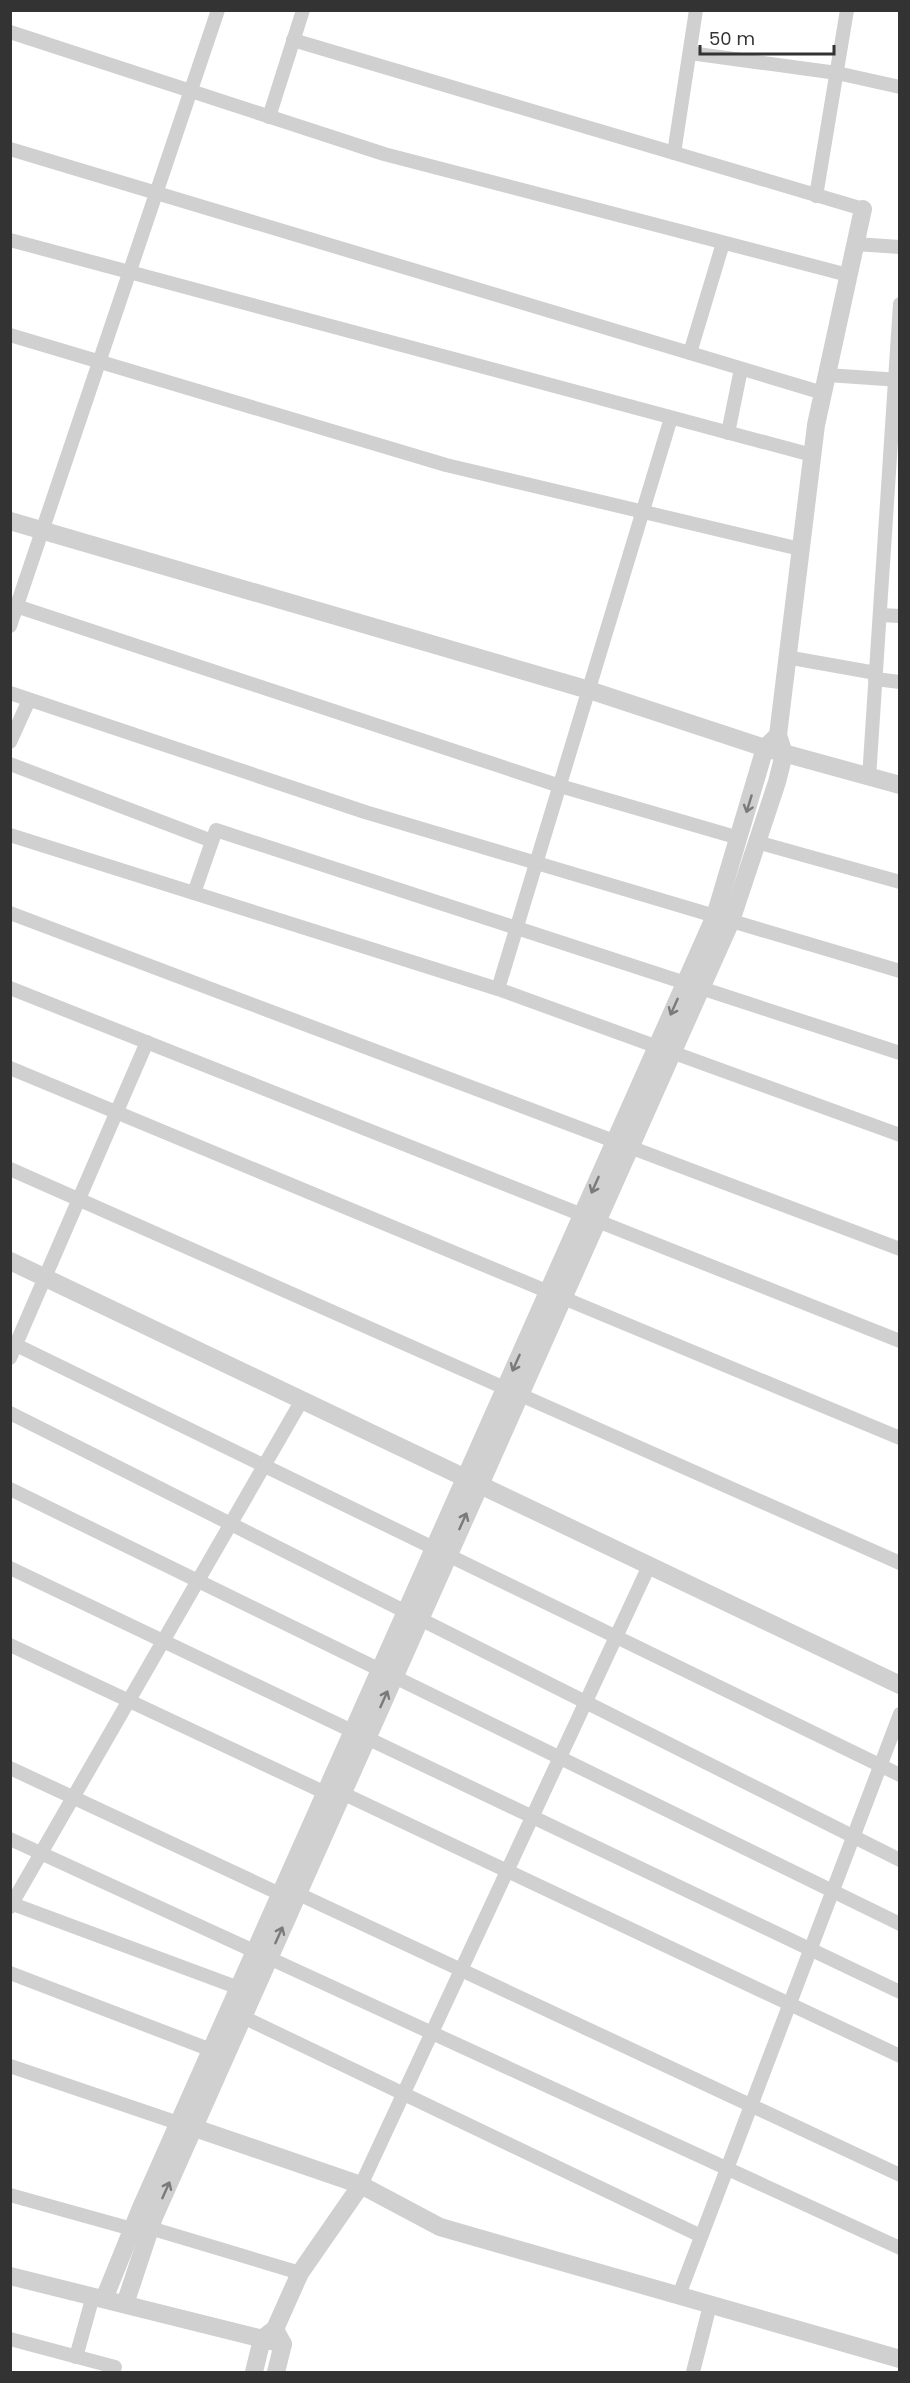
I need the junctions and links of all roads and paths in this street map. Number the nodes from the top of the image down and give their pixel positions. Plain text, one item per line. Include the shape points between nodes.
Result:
1 (218, 10) edge
2 (303, 10) edge
3 (696, 10) edge
4 (847, 10) edge
5 (10, 32) edge
6 (293, 40) junction
7 (690, 53) junction
8 (837, 73) junction
9 (900, 87) edge
10 (191, 91) junction
11 (269, 117) junction
12 (10, 149) edge
13 (674, 153) junction
14 (157, 193) junction
15 (816, 196) junction
16 (862, 209) joint
17 (10, 240) edge
18 (723, 243) junction
19 (855, 244) junction
20 (900, 247) edge
21 (130, 272) junction
22 (848, 275) junction
23 (900, 304) edge
24 (10, 335) edge
25 (690, 353) junction
26 (100, 362) junction
27 (741, 369) junction
28 (827, 375) junction
29 (897, 380) edge
30 (823, 393) junction
31 (671, 418) junction
32 (728, 433) junction
33 (812, 455) junction
34 (643, 512) junction
35 (10, 521) edge
36 (43, 531) junction
37 (800, 549) junction
38 (14, 606) edge
39 (880, 615) junction
40 (900, 616) edge
41 (10, 626) edge
42 (786, 657) junction
43 (875, 676) junction
44 (900, 682) edge
45 (589, 690) junction
46 (10, 693) edge
47 (29, 700) junction
48 (778, 735) junction
49 (10, 742) edge
50 (765, 748) junction
51 (784, 754) junction
52 (12, 768) edge
53 (869, 778) junction
54 (900, 785) edge
55 (560, 786) junction
56 (10, 835) edge
57 (739, 838) junction
58 (212, 841) junction
59 (757, 842) junction
60 (536, 863) junction
61 (900, 882) edge
62 (194, 893) junction
63 (10, 913) edge
64 (723, 918) junction
65 (516, 928) junction
66 (900, 971) edge
67 (693, 986) junction
68 (10, 987) edge
69 (498, 989) junction
70 (147, 1042) junction
71 (664, 1049) junction
72 (900, 1053) edge
73 (10, 1068) edge
74 (117, 1112) junction
75 (900, 1135) edge
76 (622, 1144) junction
77 (10, 1170) edge
78 (79, 1200) junction
79 (590, 1217) junction
80 (900, 1249) edge
81 (10, 1261) edge
82 (45, 1278) junction
83 (555, 1295) junction
84 (900, 1341) edge
85 (12, 1348) edge
86 (512, 1391) junction
87 (302, 1400) junction
88 (10, 1413) edge
89 (900, 1438) edge
90 (264, 1466) junction
91 (472, 1482) junction
92 (10, 1489) edge
93 (231, 1524) junction
94 (441, 1552) junction
95 (900, 1563) edge
96 (649, 1566) junction
97 (10, 1568) edge
98 (198, 1580) junction
99 (413, 1615) junction
100 (616, 1637) junction
101 (164, 1641) junction
102 (10, 1645) edge
103 (387, 1673) junction
104 (900, 1686) edge
105 (129, 1701) junction
106 (586, 1702) junction
107 (900, 1713) edge
108 (360, 1734) junction
109 (560, 1757) junction
110 (880, 1765) junction
111 (10, 1768) edge
112 (900, 1775) edge
113 (336, 1795) junction
114 (73, 1797) junction
115 (532, 1817) junction
116 (853, 1836) junction
117 (10, 1839) edge
118 (41, 1853) junction
119 (900, 1860) edge
120 (507, 1871) junction
121 (287, 1891) junction
122 (832, 1891) junction
123 (11, 1904) edge
124 (900, 1923) edge
125 (810, 1949) junction
126 (262, 1954) junction
127 (461, 1970) junction
128 (10, 1973) edge
129 (246, 1991) junction
130 (900, 1992) edge
131 (789, 2004) junction
132 (243, 2017) junction
133 (432, 2032) junction
134 (218, 2053) junction
135 (900, 2056) edge
136 (10, 2066) edge
137 (404, 2094) junction
138 (751, 2106) junction
139 (186, 2126) junction
140 (728, 2167) junction
141 (900, 2175) edge
142 (361, 2185) junction
143 (10, 2195) edge
144 (150, 2228) junction
145 (132, 2229) junction
146 (701, 2236) junction
147 (900, 2248) edge
148 (300, 2272) junction
149 (10, 2276) edge
150 (679, 2295) junction
151 (98, 2298) junction
152 (125, 2304) junction
153 (710, 2305) junction
154 (273, 2338) junction
155 (10, 2339) edge
156 (76, 2357) junction
157 (900, 2359) edge
158 (115, 2367) dead end
159 (254, 2373) edge
160 (276, 2373) edge
161 (693, 2373) edge

1 - 10 street
2 - 6 street
3 - 7 street
4 - 8 street
5 - 10 street
6 - 11 street
6 - 13 street
7 - 8 street
7 - 13 street
8 - 9 street
8 - 15 street
10 - 11 street
10 - 14 street
11 - 18 street via 384,154
12 - 14 street
13 - 15 street
14 - 21 street
14 - 25 street
15 - 16 street
16 - 19 street
17 - 21 street
18 - 22 street
18 - 25 street
19 - 20 street
19 - 22 street
21 - 26 street
21 - 31 street
22 - 28 street
23 - 29 street
24 - 26 street
25 - 27 street
26 - 34 street via 446,465
26 - 36 street
27 - 30 street
27 - 32 street
28 - 29 street
28 - 30 street
29 - 39 street
30 - 33 street
31 - 32 street
31 - 34 street
32 - 33 street
33 - 37 street
34 - 37 street
34 - 45 street
35 - 36 street
36 - 38 street
36 - 45 street
37 - 42 street
38 - 41 street
38 - 55 street
39 - 40 street
39 - 43 street
42 - 43 street
42 - 48 street
43 - 44 street
43 - 53 street
45 - 50 street
45 - 55 street
46 - 47 street
47 - 49 street
47 - 60 street via 365,812
48 - 50 street
48 - 51 street
50 - 51 street
50 -> 57 street
51 - 53 street
51 - 59 street
52 - 58 street
53 - 54 street
55 - 57 street
55 - 60 street
56 - 62 street
57 - 64 street
58 - 62 street
58 - 65 street via 216,830
59 - 61 street
59 - 64 street
60 - 64 street
60 - 65 street
62 - 69 street
63 - 76 street
64 - 66 street
64 - 67 street
65 - 67 street
65 - 69 street
67 - 71 street
67 - 72 street
68 - 70 street
69 - 71 street
70 - 74 street
70 - 79 street
71 - 75 street
71 - 76 street
73 - 74 street
74 - 78 street
74 - 83 street
76 - 79 street
76 - 80 street
77 - 78 street
78 - 82 street
78 - 86 street
79 - 83 street
79 - 84 street
81 - 82 street
82 - 85 street
82 - 87 street
83 - 86 street
83 - 89 street
85 - 90 street
86 - 91 street
86 - 95 street
87 - 90 street
87 - 91 street
88 - 93 street
90 - 93 street
90 - 94 street
91 - 94 street
91 - 96 street
92 - 98 street
93 - 98 street
93 - 99 street
94 - 99 street
94 - 100 street
96 - 100 street
96 - 104 street
97 - 101 street
98 - 101 street
98 - 103 street
99 - 103 street
99 - 106 street
100 - 106 street
100 - 110 street
101 - 105 street
101 - 108 street
102 - 105 street
103 - 108 street
103 - 109 street
105 - 113 street
105 - 114 street
106 - 109 street
106 - 116 street
107 - 110 street
108 - 113 street
108 - 115 street
109 - 115 street
109 - 122 street
110 - 112 street
110 - 116 street
111 - 114 street
113 - 120 street
113 - 121 street
114 - 118 street
114 - 121 street
115 - 120 street
115 - 125 street
116 - 119 street
116 - 122 street
117 - 118 street
118 - 123 street
118 - 126 street
120 - 127 street
120 - 131 street
121 - 126 street
121 - 127 street
122 - 124 street
122 - 125 street
123 - 129 street
125 - 130 street
125 - 131 street
126 - 129 street
126 - 133 street
127 - 133 street
127 - 138 street
128 - 134 street
129 - 132 street
129 - 134 street
131 - 135 street
131 - 138 street
132 - 134 street
132 - 137 street
133 - 137 street
133 - 140 street
134 - 139 street
136 - 139 street
137 - 142 street
137 - 146 street
138 - 140 street
138 - 141 street
139 - 142 street
144 -> 139 street
139 - 145 street
140 - 146 street
140 - 147 street
142 - 148 street
142 - 150 street via 440,2227
143 - 145 street
144 - 148 street
144 - 152 street
145 - 151 street
146 - 150 street
148 - 154 street
149 - 151 street
150 - 153 street
151 - 152 street
151 - 156 street
152 - 154 street
153 - 157 street
153 - 161 street
154 - 159 street
154 - 160 street
155 - 156 street
156 - 158 street

